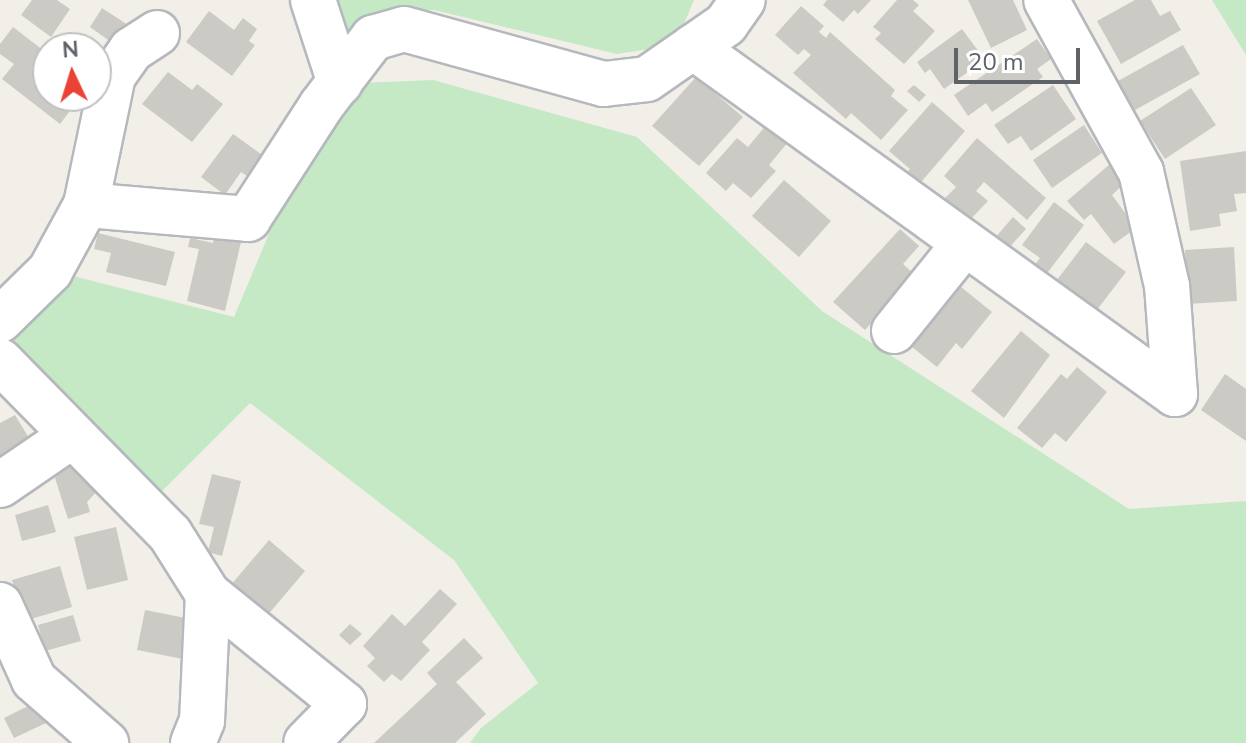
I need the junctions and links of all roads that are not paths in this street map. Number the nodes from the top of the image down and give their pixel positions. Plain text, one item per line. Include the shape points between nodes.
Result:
1 (313, 0) edge
2 (743, 0) edge
3 (1046, 0) edge
4 (157, 33) dead end
5 (693, 47) junction
6 (340, 83) junction
7 (86, 205) junction
8 (965, 243) junction
9 (0, 320) edge
10 (894, 331) dead end
11 (0, 361) edge
12 (73, 435) junction
13 (0, 485) edge
14 (208, 594) junction
15 (0, 605) edge
16 (106, 743) edge
17 (193, 743) edge
18 (306, 743) edge

1 - 6 street
2 - 5 street via 726,24
3 - 8 street via 1141,172 1167,286 1175,394
4 - 7 street via 131,50 113,76
5 - 6 street via 647,79 604,84 404,29 373,38
5 - 8 street
6 - 7 street via 248,219
7 - 9 street via 50,271
8 - 10 street
11 - 12 street
12 - 13 street
12 - 14 street via 170,534
14 - 17 street via 202,721
14 - 18 street via 344,704
15 - 16 street via 34,680

